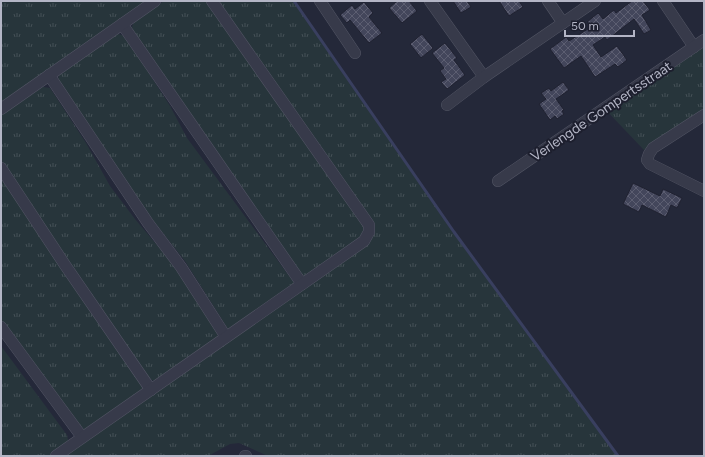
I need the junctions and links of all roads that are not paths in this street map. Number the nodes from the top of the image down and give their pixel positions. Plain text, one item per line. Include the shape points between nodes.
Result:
1 (155, 1) edge
2 (212, 1) edge
3 (320, 1) edge
4 (430, 1) edge
5 (548, 1) edge
6 (595, 1) edge
7 (663, 1) edge
8 (563, 23) junction
9 (122, 24) junction
10 (704, 40) edge
11 (694, 47) junction
12 (356, 53) dead end
13 (49, 75) junction
14 (484, 77) junction
15 (447, 105) dead end
16 (1, 109) edge
17 (704, 115) edge
18 (1, 168) edge
19 (498, 181) dead end
20 (704, 191) edge
21 (302, 284) junction
22 (1, 327) edge
23 (226, 337) junction
24 (151, 390) junction
25 (82, 437) junction
26 (56, 456) edge

1 - 9 street
2 - 21 street via 369,225 369,232 364,241
3 - 12 street
4 - 14 street
5 - 8 street
6 - 8 street
7 - 11 street
8 - 14 street
9 - 13 street
9 - 21 street
10 - 11 street, Verlengde Gompertsstraat
11 - 19 street, Verlengde Gompertsstraat
13 - 16 street
13 - 23 street
14 - 15 street
17 - 20 street via 653,148 647,160 650,164
18 - 24 street
21 - 23 street
22 - 25 street
23 - 24 street
24 - 25 street
25 - 26 street

